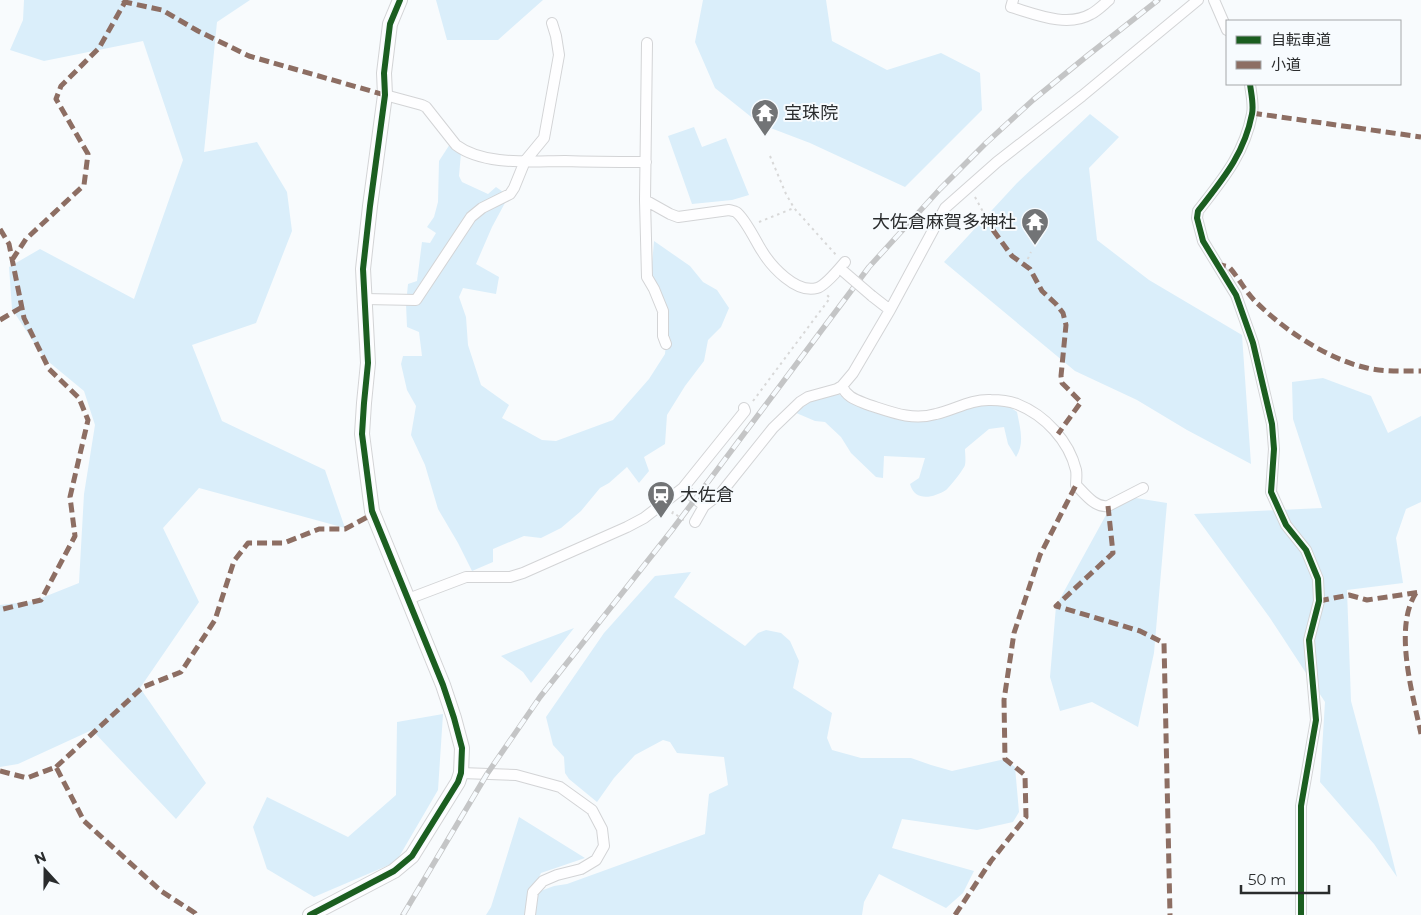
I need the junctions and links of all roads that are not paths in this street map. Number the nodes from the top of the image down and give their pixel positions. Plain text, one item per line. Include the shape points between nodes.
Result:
1 (400, 0) edge
2 (1013, 0) edge
3 (1109, 0) edge
4 (1198, 0) edge
5 (1214, 0) edge
6 (552, 23) dead end
7 (1226, 28) edge
8 (647, 43) dead end
9 (1250, 85) edge
10 (385, 95) junction
11 (524, 161) junction
12 (646, 162) junction
13 (645, 200) junction
14 (365, 299) junction
15 (890, 310) junction
16 (666, 344) dead end
17 (842, 386) junction
18 (745, 409) road end
19 (683, 488) junction
20 (1143, 488) dead end
21 (704, 506) junction
22 (695, 522) dead end
23 (408, 599) junction
24 (461, 773) junction
25 (310, 915) edge
26 (530, 915) edge
27 (1301, 915) edge

1 - 10 street via 390,24 384,73
2 - 3 street via 1011,7 1061,20 1091,15
4 - 15 street via 997,162 945,208
5 - 7 street
6 - 11 street via 559,55 544,138
8 - 12 street
9 - 27 street via 1252,113 1241,147 1234,164 1198,211 1197,218 1203,241 1236,296 1253,343 1272,424 1271,492 1286,525 1306,550 1318,579 1319,601 1309,640 1316,720 1300,806
10 - 11 street via 426,107 461,148 493,160
10 - 14 street via 363,269
11 - 12 street
11 - 14 street via 510,194 471,217 419,298
12 - 13 street
13 - 15 street, bridge via 678,217 729,210 737,213 768,260 799,286 821,286 843,266
13 - 16 street via 647,277 663,312
14 - 23 street via 368,363 362,434 372,511
15 - 17 street
17 - 20 street via 852,399 915,417 982,400 1016,403 1058,434 1076,471 1076,485 1098,506 1108,506
17 - 21 street via 800,402 773,428 721,493
18 - 19 street
19 - 21 street
19 - 23 street via 644,518 523,573 510,577 466,577
21 - 22 street
23 - 24 street via 454,718 462,748
24 - 25 street via 412,856 394,871
24 - 26 street via 516,775 560,787 592,810 602,829 604,846 596,860 581,869 543,881 533,892

